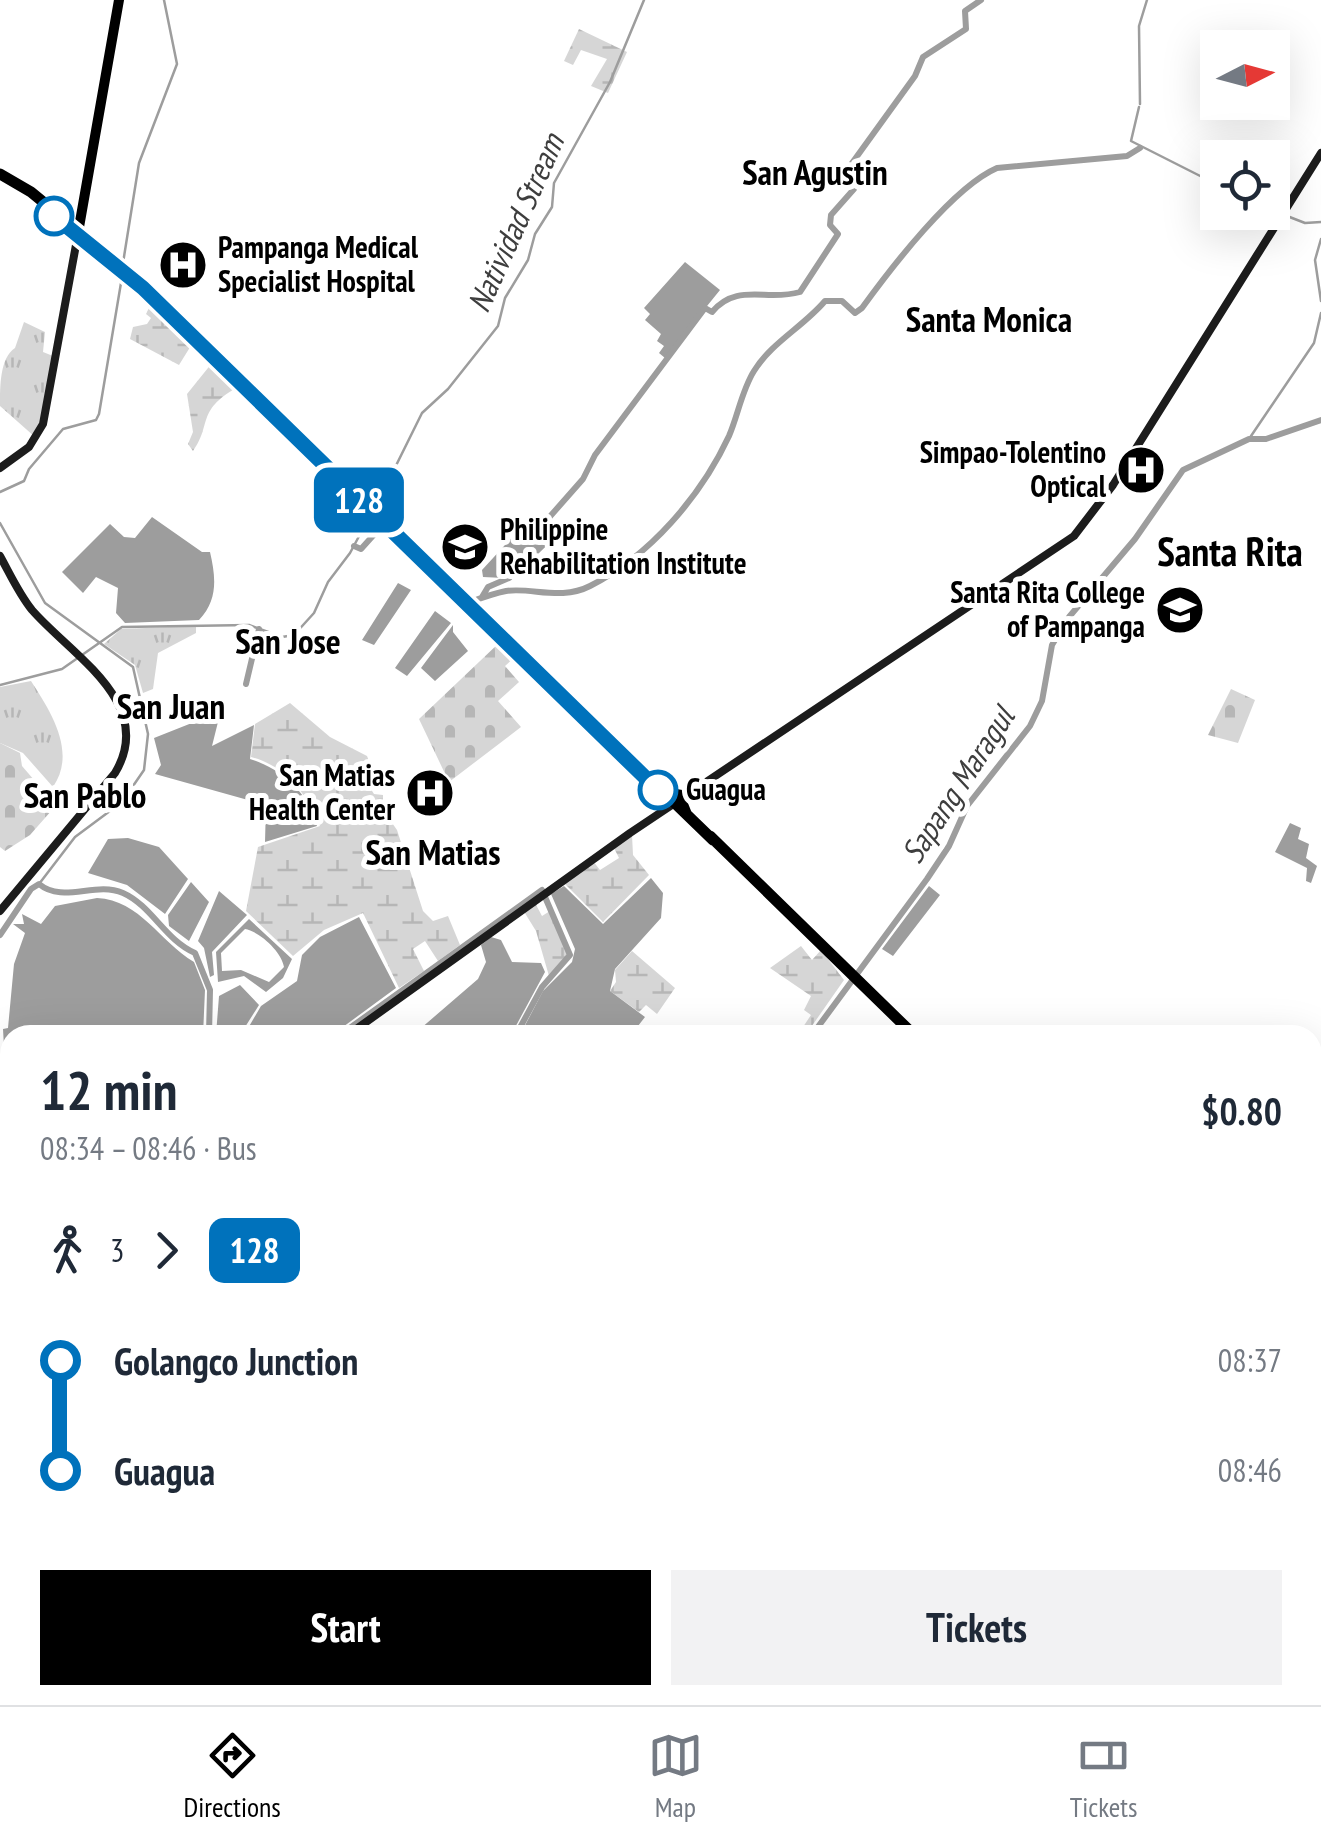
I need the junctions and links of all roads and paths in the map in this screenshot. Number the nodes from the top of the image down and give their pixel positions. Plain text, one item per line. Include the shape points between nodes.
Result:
1 (119, 0) edge
2 (1321, 154) edge
3 (0, 174) edge
4 (78, 232) junction
5 (0, 468) edge
6 (0, 556) edge
7 (671, 800) junction
8 (685, 815) junction
9 (0, 910) edge
10 (362, 1025) edge
11 (904, 1025) edge

1 - 4 main road
2 - 7 main road via 1113,485 1074,536
3 - 4 highway
4 - 5 main road via 40,432
4 - 7 highway
6 - 9 main road via 24,599 114,693 126,727 124,753 111,780
7 - 8 highway
7 - 8 highway via 682,803
7 - 10 main road
8 - 11 highway

